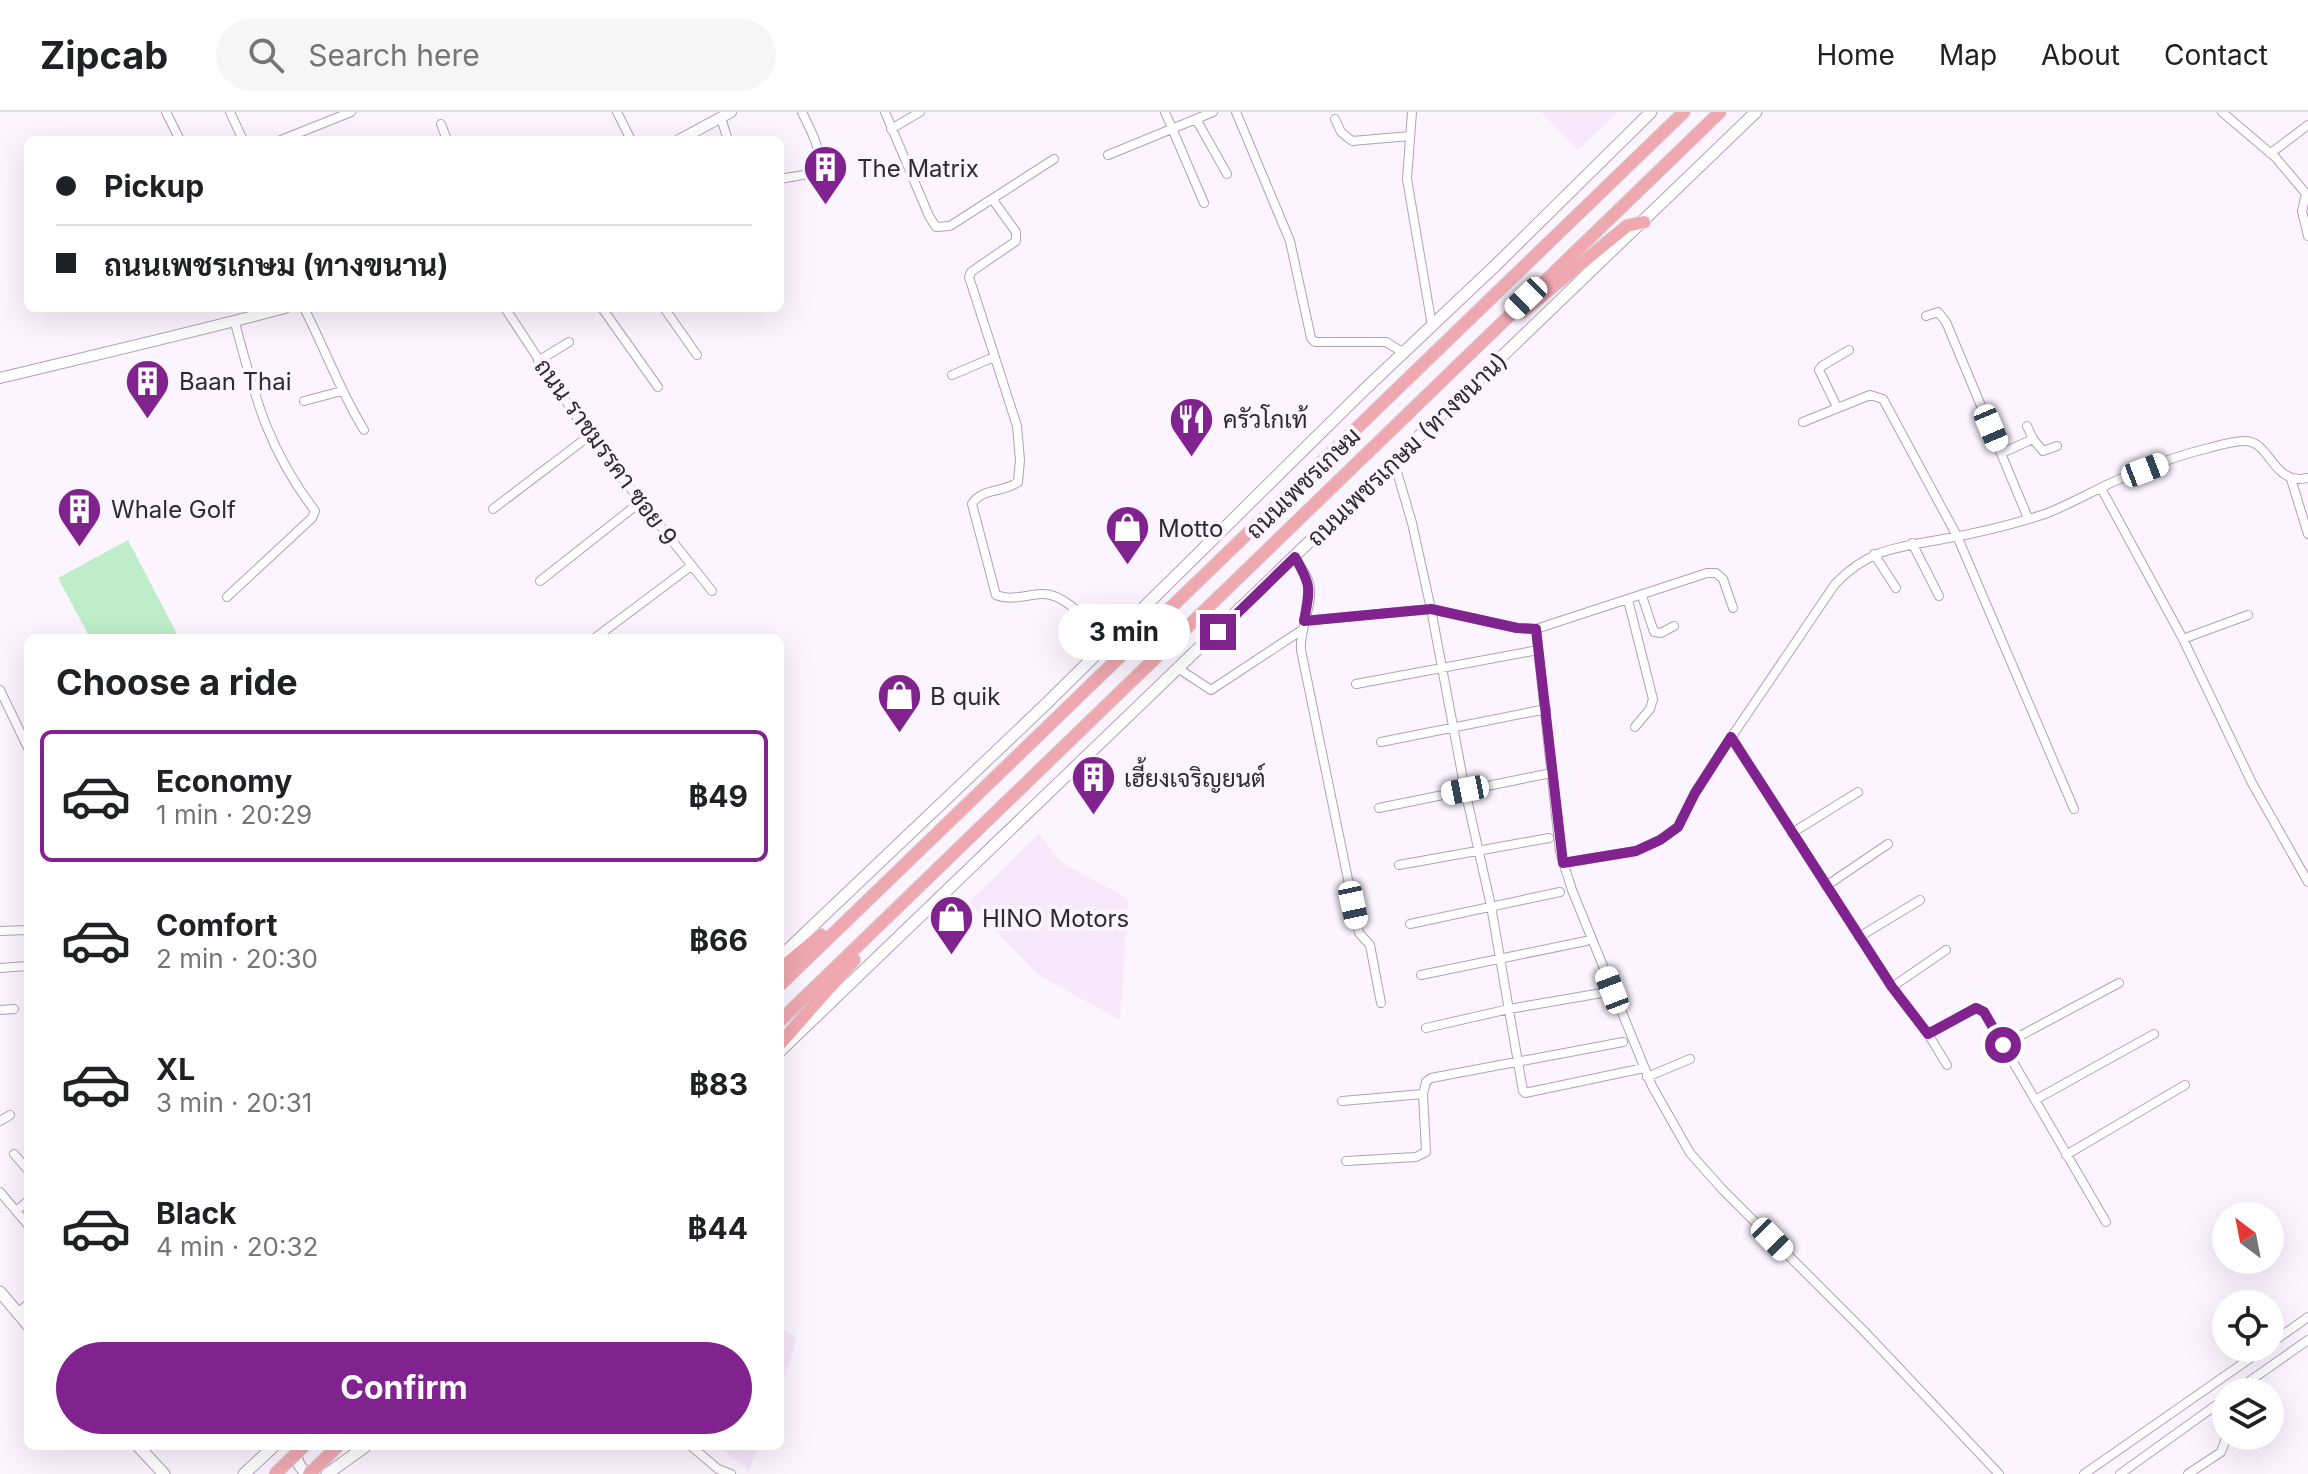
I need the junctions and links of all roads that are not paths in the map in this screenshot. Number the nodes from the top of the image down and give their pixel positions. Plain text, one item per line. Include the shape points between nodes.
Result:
1 (166, 112) edge
2 (230, 112) edge
3 (351, 112) edge
4 (617, 112) edge
5 (802, 112) edge
6 (885, 112) edge
7 (920, 112) edge
8 (1165, 112) edge
9 (1213, 112) edge
10 (1236, 112) edge
11 (1412, 112) edge
12 (1651, 112) edge
13 (1684, 112) edge
14 (1720, 112) edge
15 (1756, 112) edge
16 (2222, 112) edge
17 (726, 115) edge
18 (1196, 119) junction
19 (1335, 119) dead end
20 (441, 124) dead end
21 (2308, 125) edge
22 (891, 129) junction
23 (1172, 129) junction
24 (178, 136) edge
25 (241, 136) edge
26 (291, 136) edge
27 (446, 136) edge
28 (629, 136) edge
29 (688, 136) edge
30 (728, 136) edge
31 (1410, 136) junction
32 (2271, 153) junction
33 (1108, 155) dead end
34 (1054, 159) dead end
35 (1227, 174) dead end
36 (784, 178) edge
37 (2307, 195) edge
38 (993, 200) junction
39 (1204, 203) dead end
40 (1644, 222) junction
41 (2308, 236) edge
42 (256, 312) edge
43 (306, 312) edge
44 (508, 312) edge
45 (605, 312) edge
46 (667, 312) edge
47 (1926, 316) dead end
48 (1506, 317) junction
49 (235, 323) junction
50 (1432, 326) junction
51 (569, 342) dead end
52 (1849, 350) dead end
53 (1404, 353) junction
54 (697, 355) dead end
55 (994, 357) junction
56 (538, 361) junction
57 (952, 375) dead end
58 (0, 378) edge
59 (658, 387) dead end
60 (342, 391) junction
61 (304, 401) dead end
62 (1837, 407) junction
63 (1803, 422) dead end
64 (2027, 426) dead end
65 (364, 430) dead end
66 (589, 436) junction
67 (2033, 439) junction
68 (2057, 446) dead end
69 (2002, 453) junction
70 (1394, 462) junction
71 (2308, 478) edge
72 (2291, 479) junction
73 (2101, 488) junction
74 (639, 503) junction
75 (493, 509) dead end
76 (2028, 518) junction
77 (2308, 534) edge
78 (1957, 536) junction
79 (1912, 543) junction
80 (1874, 554) junction
81 (1295, 557) junction
82 (691, 566) junction
83 (540, 581) dead end
84 (1896, 588) dead end
85 (712, 591) dead end
86 (1642, 596) junction
87 (1939, 596) dead end
88 (227, 597) dead end
89 (1628, 600) junction
90 (1733, 608) dead end
91 (1431, 609) junction
92 (2248, 615) dead end
93 (1303, 625) junction
94 (1674, 626) dead end
95 (1536, 629) junction
96 (600, 634) edge
97 (2183, 639) junction
98 (1106, 643) junction
99 (1538, 650) junction
100 (1442, 668) junction
101 (1179, 669) junction
102 (1356, 684) dead end
103 (0, 690) edge
104 (1546, 709) junction
105 (1455, 727) junction
106 (1635, 727) dead end
107 (1731, 737) junction
108 (24, 740) edge
109 (1381, 742) dead end
110 (1551, 773) junction
111 (1465, 790) junction
112 (1858, 792) dead end
113 (1379, 808) dead end
114 (2074, 809) dead end
115 (1792, 833) junction
116 (1549, 838) dead end
117 (1888, 844) dead end
118 (1478, 850) junction
119 (1563, 863) junction
120 (1399, 865) dead end
121 (892, 876) junction
122 (2308, 882) edge
123 (1826, 886) junction
124 (1560, 892) dead end
125 (912, 895) junction
126 (1920, 900) dead end
127 (1491, 906) junction
128 (1410, 924) dead end
129 (24, 930) edge
130 (0, 931) edge
131 (1859, 937) junction
132 (1586, 941) dead end
133 (1946, 950) dead end
134 (784, 953) edge
135 (1498, 958) junction
136 (24, 966) edge
137 (784, 966) edge
138 (0, 968) edge
139 (1421, 975) dead end
140 (784, 981) edge
141 (2119, 983) dead end
142 (1892, 987) junction
143 (1602, 993) dead end
144 (1381, 1003) dead end
145 (14, 1009) dead end
146 (1509, 1009) junction
147 (0, 1010) edge
148 (784, 1017) edge
149 (1426, 1028) dead end
150 (1928, 1034) junction
151 (2154, 1034) dead end
152 (784, 1039) edge
153 (1623, 1042) dead end
154 (2003, 1045) junction
155 (784, 1047) edge
156 (1690, 1059) dead end
157 (1519, 1062) junction
158 (1947, 1065) dead end
159 (1645, 1073) junction
160 (2185, 1085) dead end
161 (1423, 1094) junction
162 (2035, 1100) junction
163 (1342, 1101) dead end
164 (10, 1115) dead end
165 (0, 1121) edge
166 (14, 1154) dead end
167 (2066, 1155) junction
168 (1346, 1161) dead end
169 (24, 1165) edge
170 (0, 1192) edge
171 (24, 1204) edge
172 (16, 1211) junction
173 (24, 1220) edge
174 (2106, 1222) dead end
175 (0, 1292) edge
176 (24, 1307) edge
177 (17, 1313) junction
178 (2308, 1317) edge
179 (24, 1321) edge
180 (2284, 1334) edge
181 (2308, 1340) edge
182 (2245, 1362) edge
183 (2254, 1378) edge
184 (2212, 1409) edge
185 (142, 1450) edge
186 (270, 1450) edge
187 (298, 1450) edge
188 (300, 1450) edge
189 (334, 1450) edge
190 (363, 1450) edge
191 (365, 1450) edge
192 (696, 1450) edge
193 (704, 1450) edge
194 (2222, 1450) edge
195 (164, 1474) edge
196 (244, 1474) edge
197 (275, 1474) edge
198 (309, 1474) edge
199 (327, 1474) edge
200 (341, 1474) edge
201 (732, 1474) edge
202 (1999, 1474) edge
203 (2084, 1474) edge
204 (2120, 1474) edge
205 (2188, 1474) edge

1 - 24 street
2 - 25 street
3 - 26 street
4 - 28 street
5 - 36 street via 821,155 819,165 812,172
6 - 22 street
7 - 22 street
8 - 23 street
9 - 18 street
10 - 53 street via 1290,241 1311,338 1386,342
11 - 31 street
12 - 50 main road
13 - 121 highway, ถนนเพชรเกษม
14 - 48 highway, ถนนเพชรเกษม
15 - 40 main road, ถนนเพชรเกษม (ทางขนาน)
16 - 32 street
17 - 29 street
17 - 30 street
18 - 23 street
18 - 35 street
19 - 31 street via 1352,141
20 - 27 street
21 - 32 street
22 - 38 street via 936,227 950,226
23 - 33 street
23 - 39 street
31 - 50 street via 1407,179
32 - 37 street
34 - 38 street
37 - 41 street via 2302,211
38 - 55 street via 1017,238 969,277
40 - 48 highway via 1627,226 1516,316
40 - 70 main road, ถนนเพชรเกษม (ทางขนาน)
42 - 49 street
43 - 60 street
44 - 56 street, ถนน ราชมรรคา ซอย 9
45 - 59 street
46 - 54 street
47 - 69 street via 1938,312 1943,317
48 - 125 highway, ถนนเพชรเกษม
49 - 58 street
49 - 88 street via 260,414 282,463 315,511
50 - 53 main road
51 - 56 street
52 - 62 street via 1819,370
53 - 98 main road
55 - 57 street
55 - 98 street via 1017,426 1020,460 1018,482 979,495 972,504 996,595 1058,597
56 - 66 street, ถนน ราชมรรคา ซอย 9
60 - 61 street
60 - 65 street
62 - 63 street
62 - 78 street via 1870,395 1881,398
64 - 67 street
66 - 74 street, ถนน ราชมรรคา ซอย 9
66 - 75 street
67 - 68 street via 2043,451
67 - 69 street
69 - 76 street
70 - 81 main road, ถนนเพชรเกษม (ทางขนาน)
70 - 91 street
71 - 72 street
72 - 73 street via 2247,441 2189,453
72 - 77 street
73 - 76 street
73 - 97 street
74 - 82 street, ถนน ราชมรรคา ซอย 9
74 - 83 street
76 - 78 street
78 - 79 street
78 - 114 street
79 - 80 street
79 - 87 street
80 - 84 street
80 - 107 street via 1835,584
81 - 93 street via 1310,590
81 - 101 main road, ถนนเพชรเกษม (ทางขนาน)
82 - 85 street, ถนน ราชมรรคา ซอย 9
82 - 96 street
86 - 89 street
86 - 90 street via 1716,573
86 - 94 street via 1654,632
89 - 95 street
89 - 106 street via 1653,699
91 - 93 street
91 - 95 street
91 - 100 street
92 - 97 street
93 - 101 street via 1211,690
93 - 144 street via 1301,650 1359,933 1370,945
95 - 99 street
97 - 122 street via 2252,783
98 - 134 main road
99 - 100 street
99 - 104 street
100 - 102 street
100 - 105 street
101 - 155 main road, ถนนเพชรเกษม (ทางขนาน)
103 - 108 street
104 - 105 street
104 - 110 street
105 - 109 street
105 - 111 street
107 - 115 street
107 - 119 street via 1678,827 1636,851
110 - 111 street
110 - 119 street
111 - 113 street
111 - 118 street
112 - 115 street
115 - 123 street
116 - 118 street
117 - 123 street
118 - 120 street
118 - 127 street
119 - 159 street
121 - 137 highway
121 - 140 highway, ถนนเพชรเกษม
123 - 131 street
124 - 127 street
125 - 148 highway, ถนนเพชรเกษม
125 - 152 highway
126 - 131 street
127 - 128 street
127 - 135 street
129 - 130 street
131 - 142 street
132 - 135 street
133 - 142 street
135 - 139 street
135 - 146 street
136 - 138 street
141 - 154 street
142 - 150 street
143 - 146 street
145 - 147 street
146 - 149 street
146 - 157 street
150 - 154 street via 1976,1008 1984,1012
150 - 158 street
151 - 162 street
153 - 157 street
154 - 162 street
156 - 159 street
157 - 159 street via 1525,1093
157 - 161 street via 1431,1078
159 - 202 street via 1698,1162
160 - 167 street
161 - 163 street
161 - 168 street via 1426,1152
162 - 167 street
164 - 165 street
166 - 169 street
167 - 174 street
170 - 172 street
171 - 172 street
172 - 173 street
175 - 177 main road
176 - 177 street
177 - 179 main road
178 - 180 street
181 - 183 street
182 - 203 street
184 - 204 street
185 - 195 main road
186 - 196 main road
187 - 198 main road via 297,1462
188 - 197 highway, bridge
189 - 198 highway, bridge
190 - 199 main road
191 - 200 main road
192 - 201 street
193 - 201 street
194 - 205 street

